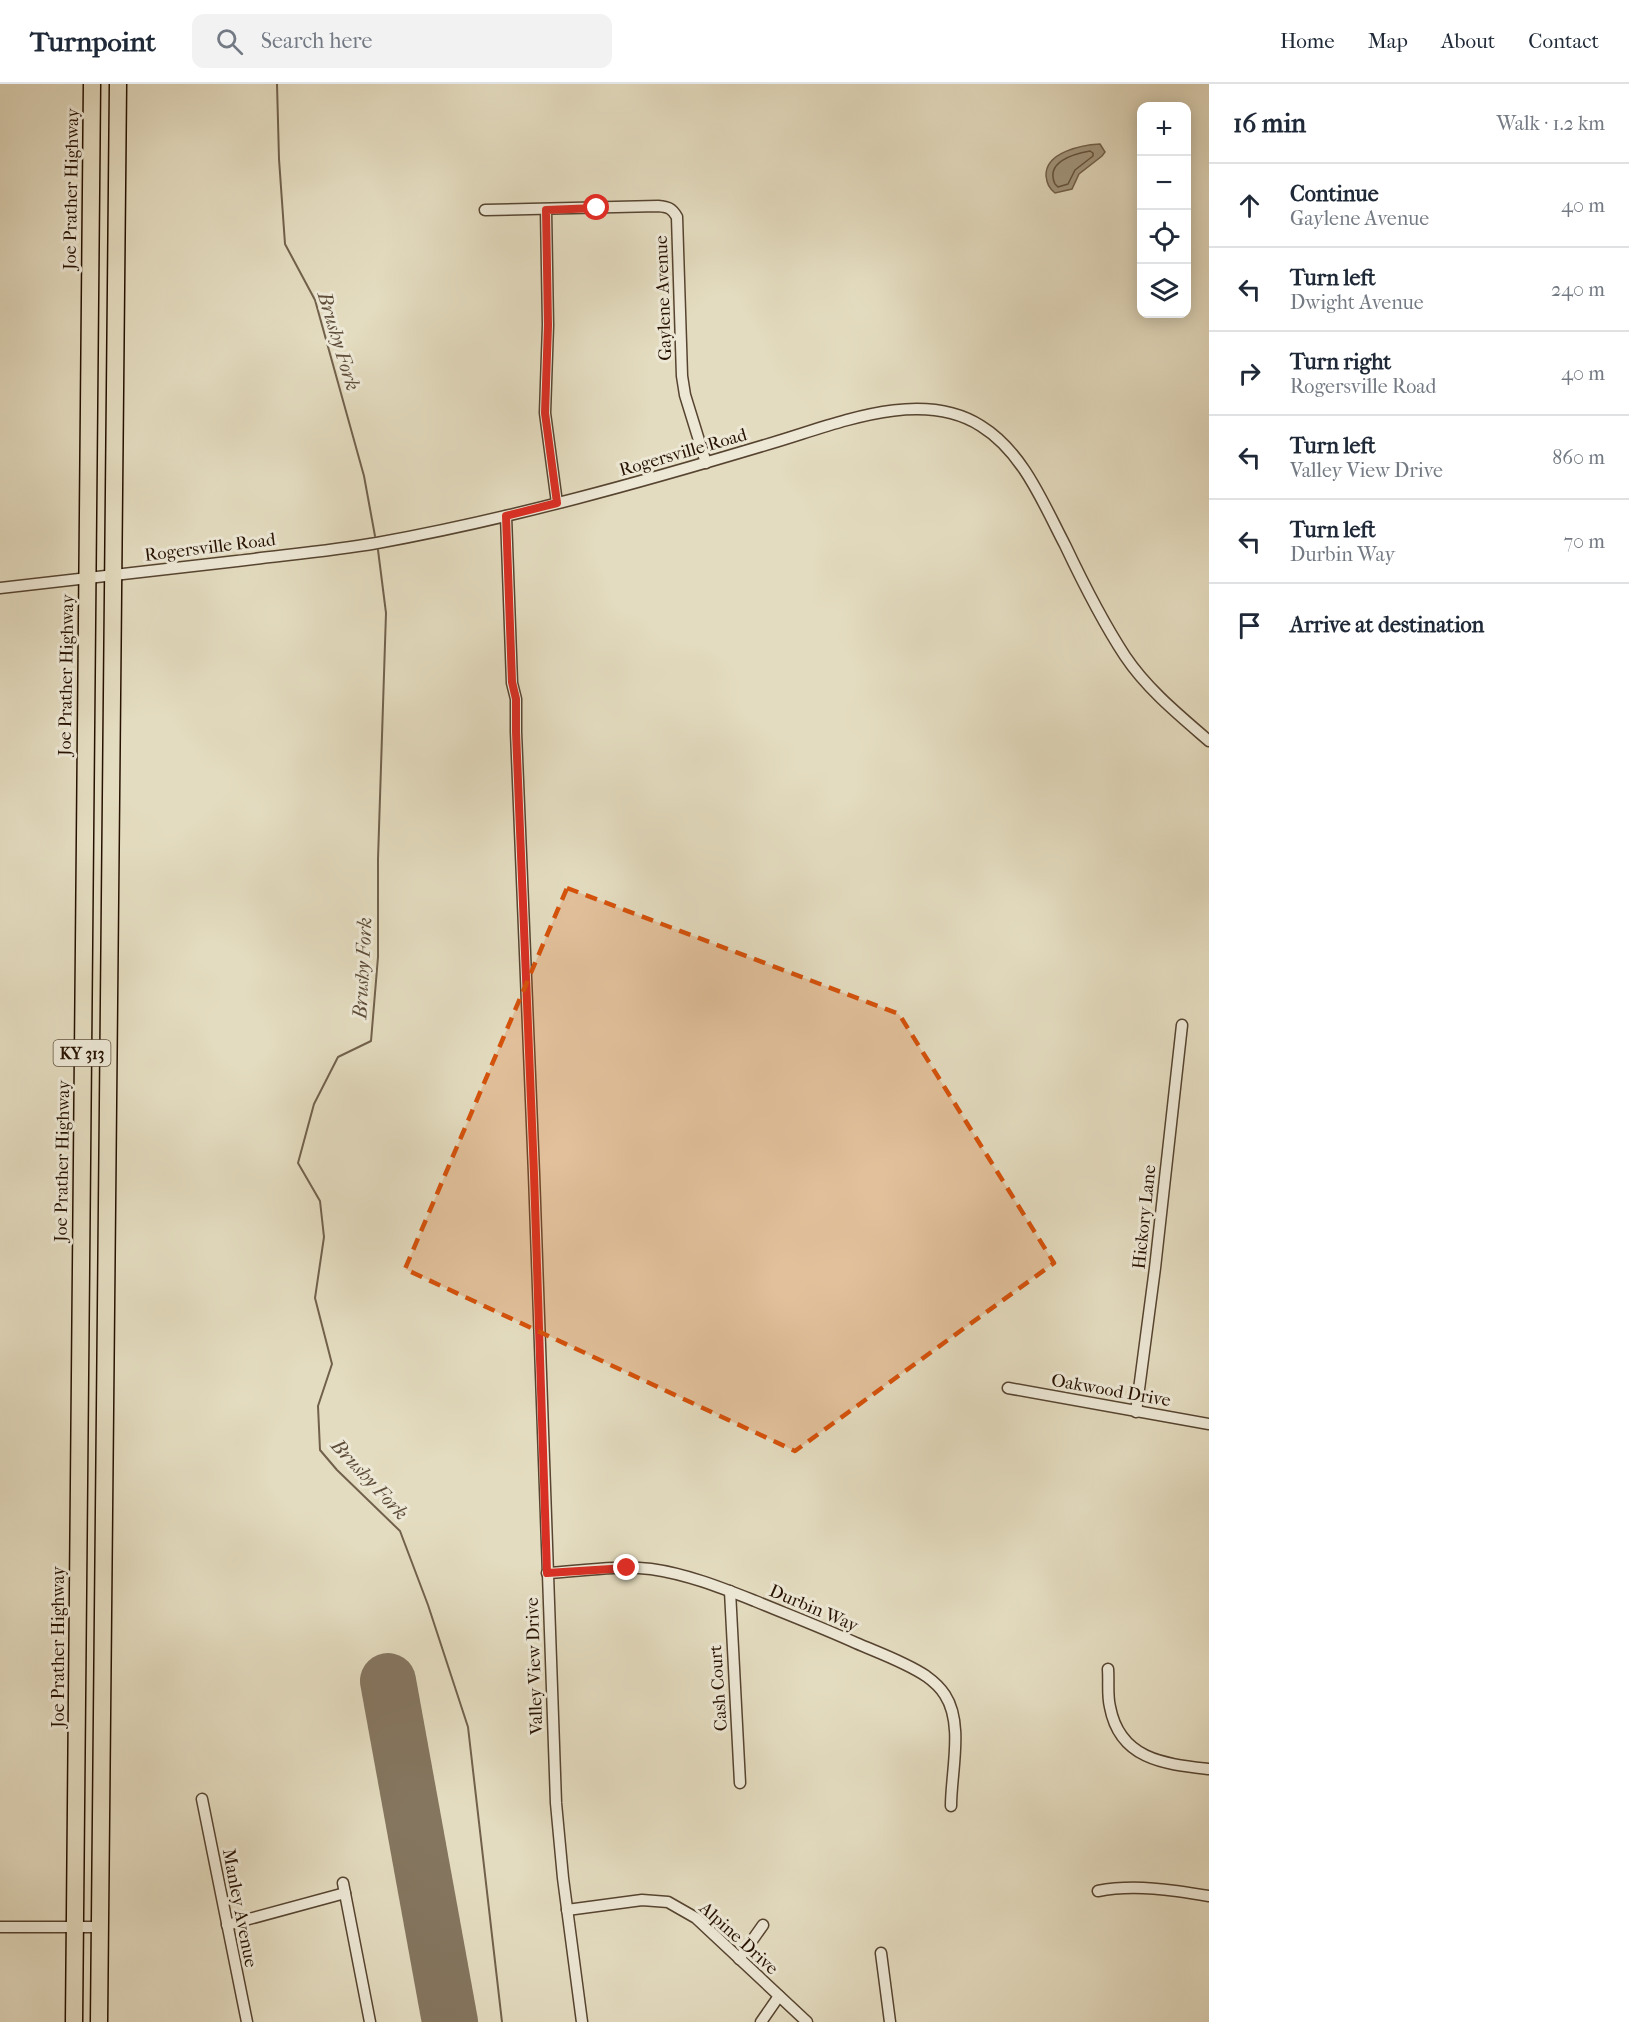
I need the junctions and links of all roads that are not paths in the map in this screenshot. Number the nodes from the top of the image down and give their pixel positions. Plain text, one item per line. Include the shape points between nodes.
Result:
1 (92, 84) edge
2 (117, 84) edge
3 (485, 210) dead end
4 (546, 210) junction
5 (706, 463) junction
6 (557, 503) junction
7 (506, 516) junction
8 (112, 576) junction
9 (87, 578) junction
10 (0, 588) edge
11 (1209, 741) edge
12 (1182, 1025) dead end
13 (1008, 1388) dead end
14 (1136, 1412) junction
15 (1209, 1424) edge
16 (547, 1573) junction
17 (730, 1591) junction
18 (1108, 1669) dead end
19 (1209, 1769) edge
20 (740, 1783) dead end
21 (202, 1799) dead end
22 (951, 1806) dead end
23 (1098, 1891) dead end
24 (1209, 1896) edge
25 (567, 1910) junction
26 (227, 1925) junction
27 (763, 1925) dead end
28 (0, 1927) edge
29 (76, 1927) junction
30 (100, 1927) junction
31 (881, 1953) dead end
32 (739, 1959) junction
33 (779, 1996) junction
34 (74, 2022) edge
35 (99, 2022) edge
36 (247, 2022) edge
37 (370, 2022) edge
38 (582, 2022) edge
39 (761, 2022) edge
40 (807, 2022) edge
41 (890, 2022) edge

1 - 9 highway, Joe Prather Highway / KY 313
2 - 8 highway, KY 313
3 - 4 street, Gaylene Avenue
4 - 5 street, Gaylene Avenue via 658,206 674,212 682,376
4 - 6 street via 545,413
5 - 6 street, Rogersville Road
5 - 11 street, Rogersville Road via 864,417 909,408 946,411 982,426 1025,471 1127,660 1156,693
6 - 7 street, Rogersville Road
7 - 8 street, Rogersville Road via 371,544
7 - 16 street, Valley View Drive
8 - 9 street, Rogersville Road
8 - 30 highway, KY 313
9 - 10 street, Rogersville Road
9 - 29 highway, Joe Prather Highway / KY 313
12 - 14 street, Hickory Lane
13 - 14 street, Oakwood Drive
14 - 15 street, Oakwood Drive
16 - 17 street, Durbin Way via 646,1569
16 - 25 street, Valley View Drive via 556,1803
17 - 20 street, Cash Court
17 - 22 street, Durbin Way via 917,1670 938,1686 954,1718
18 - 19 street via 1111,1713 1129,1744 1158,1761
21 - 26 street, Manley Avenue
23 - 24 street via 1116,1887
25 - 32 street, Alpine Drive via 642,1900 668,1902 696,1918
25 - 38 street, Valley View Drive
26 - 36 street, Manley Avenue
26 - 37 street via 344,1888
27 - 32 street
28 - 29 street
29 - 30 street
29 - 34 highway, Joe Prather Highway / KY 313
30 - 35 highway, KY 313
31 - 41 street
32 - 33 street, Alpine Drive
33 - 39 street
33 - 40 street, Alpine Drive

